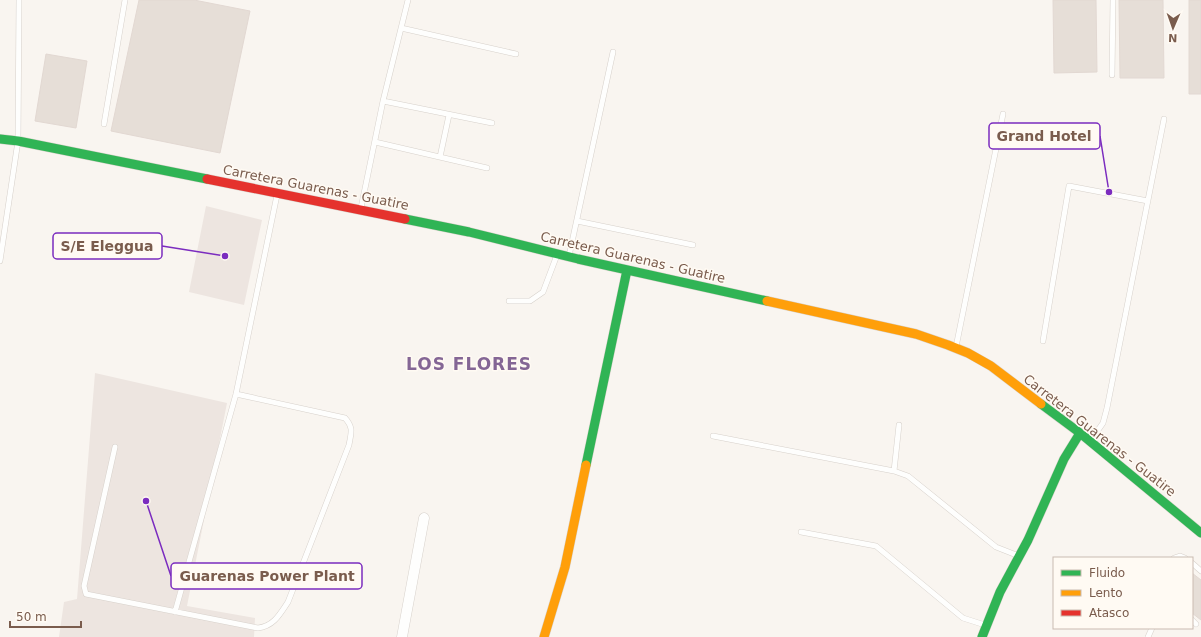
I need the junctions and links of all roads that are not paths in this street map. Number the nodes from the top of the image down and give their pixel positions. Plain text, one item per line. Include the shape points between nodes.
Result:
1 (18, 0) edge
2 (125, 0) edge
3 (408, 0) edge
4 (1112, 0) edge
5 (401, 28) junction
6 (613, 52) dead end
7 (516, 54) dead end
8 (1112, 75) dead end
9 (383, 101) junction
10 (1003, 114) dead end
11 (449, 115) junction
12 (1164, 119) dead end
13 (492, 123) dead end
14 (104, 124) dead end
15 (0, 139) edge
16 (18, 141) junction
17 (375, 142) junction
18 (440, 157) junction
19 (487, 168) dead end
20 (278, 193) junction
21 (1148, 201) junction
22 (361, 209) junction
23 (577, 221) junction
24 (693, 245) dead end
25 (558, 254) junction
26 (569, 256) junction
27 (0, 261) edge
28 (627, 270) junction
29 (509, 301) dead end
30 (1043, 341) dead end
31 (956, 348) junction
32 (236, 394) junction
33 (898, 425) dead end
34 (1080, 433) junction
35 (713, 436) dead end
36 (1091, 441) junction
37 (115, 447) dead end
38 (894, 471) junction
39 (424, 518) dead end
40 (801, 532) dead end
41 (1201, 533) edge
42 (1020, 556) junction
43 (1193, 564) edge
44 (1201, 571) edge
45 (175, 612) junction
46 (1193, 621) edge
47 (1196, 624) dead end
48 (986, 625) junction
49 (402, 637) edge
50 (544, 637) edge
51 (982, 637) edge

1 - 16 lane
2 - 14 lane
3 - 5 lane
4 - 8 lane
5 - 7 lane
5 - 9 lane
6 - 23 lane
9 - 11 lane
9 - 17 lane
10 - 31 lane
11 - 13 lane
11 - 18 lane
12 - 21 lane
15 - 16 main road, Carretera Guarenas - Guatire
16 - 20 main road, Carretera Guarenas - Guatire
16 - 27 lane
17 - 18 lane
17 - 22 lane
18 - 19 lane
20 - 22 main road, Carretera Guarenas - Guatire
20 - 32 lane
21 - 30 lane via 1069,186
21 - 36 lane via 1107,408 1103,423
22 - 25 main road, Carretera Guarenas - Guatire
23 - 24 lane
23 - 26 lane
25 - 26 main road, Carretera Guarenas - Guatire
25 - 29 lane via 543,292 530,301
26 - 28 main road, Carretera Guarenas - Guatire
28 - 31 main road, Carretera Guarenas - Guatire via 916,334
28 - 50 main road via 564,567
31 - 34 main road, Carretera Guarenas - Guatire via 991,366
32 - 45 lane
32 - 45 lane via 345,418 352,432 349,445 288,602 272,623 258,628
33 - 38 lane
34 - 36 main road, Carretera Guarenas - Guatire
34 - 42 main road via 1058,470
35 - 38 lane
36 - 41 main road, Carretera Guarenas - Guatire
37 - 45 lane via 84,586 86,594
38 - 42 lane via 908,476 996,547
39 - 49 street
40 - 48 lane via 876,546 963,618
42 - 48 main road
43 - 44 lane
46 - 47 lane
48 - 51 main road

